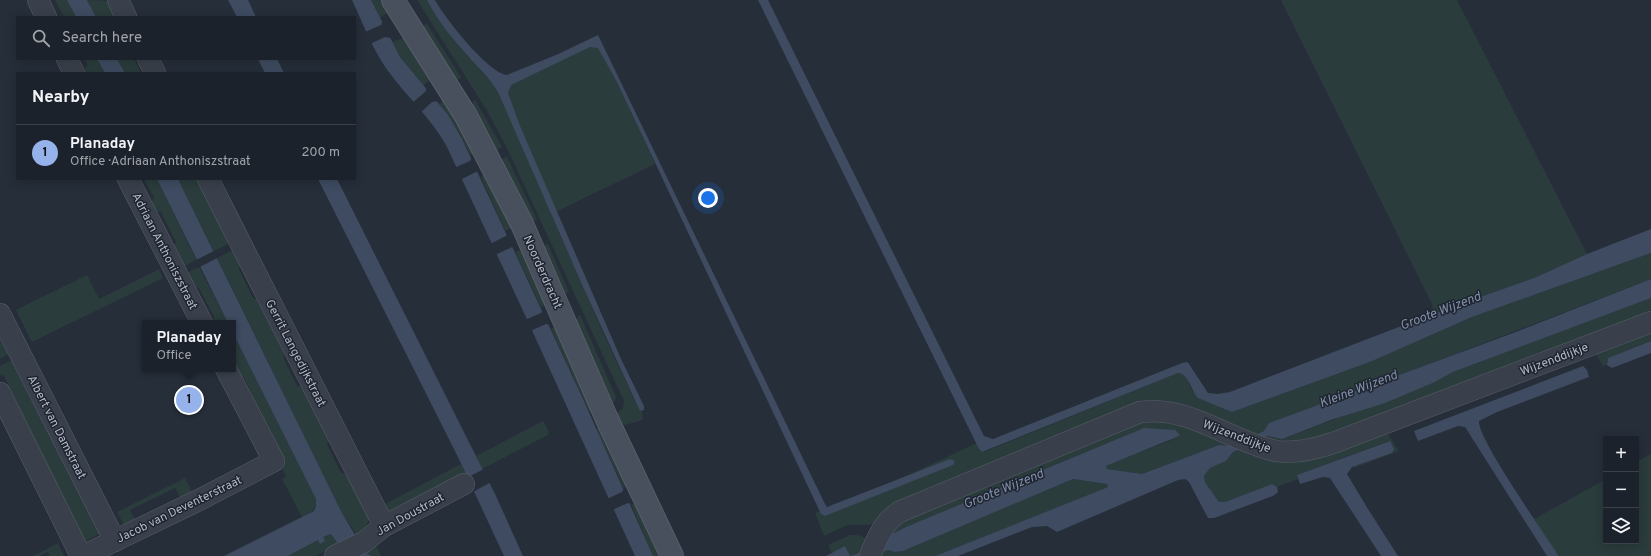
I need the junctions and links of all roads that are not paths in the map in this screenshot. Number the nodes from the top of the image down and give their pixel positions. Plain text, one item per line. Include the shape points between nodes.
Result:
1 (38, 0) edge
2 (118, 0) edge
3 (393, 0) edge
4 (46, 16) edge
5 (126, 16) edge
6 (68, 60) edge
7 (148, 60) edge
8 (74, 72) edge
9 (154, 72) edge
10 (129, 180) edge
11 (209, 180) edge
12 (0, 314) edge
13 (200, 320) edge
14 (1651, 322) edge
15 (228, 372) edge
16 (0, 393) edge
17 (464, 484) dead end
18 (384, 526) junction
19 (115, 541) junction
20 (873, 548) edge
21 (338, 555) edge
22 (82, 556) edge
23 (672, 556) edge

1 - 4 street
2 - 5 street
3 - 23 street, Noorderdracht via 466,116 522,224 602,418
6 - 8 street
7 - 9 street
10 - 13 street, Adriaan Anthoniszstraat
11 - 18 street, Gerrit Langedijkstraat
12 - 19 street, Albert van Damstraat
14 - 20 street, Wijzenddijkje via 1333,443 1301,451 1276,451 1171,412 1150,410 1134,414 899,512 884,525
15 - 19 street, Jacob van Deventerstraat via 274,461
16 - 22 street
17 - 18 street, Jan Doustraat
18 - 21 street, Jan Doustraat via 364,542
19 - 22 street, Jacob van Deventerstraat

